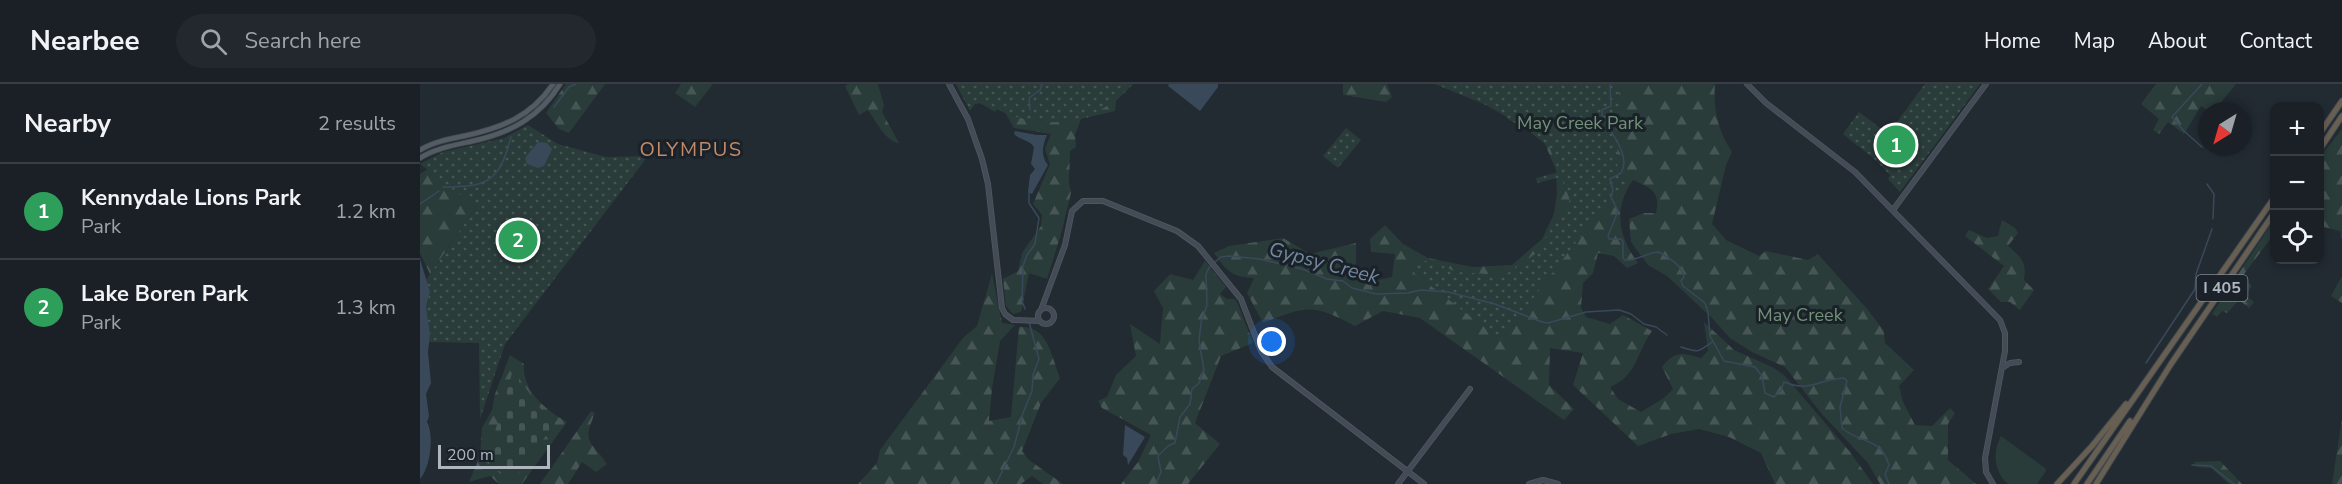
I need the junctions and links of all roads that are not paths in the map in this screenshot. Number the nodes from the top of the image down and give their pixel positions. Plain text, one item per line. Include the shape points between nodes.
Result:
1 (554, 84) edge
2 (560, 84) edge
3 (949, 84) edge
4 (1747, 84) edge
5 (1986, 84) edge
6 (2342, 101) edge
7 (2342, 116) edge
8 (2324, 126) edge
9 (2324, 141) edge
10 (420, 150) edge
11 (420, 158) edge
12 (2270, 204) edge
13 (1893, 210) junction
14 (2270, 219) edge
15 (1047, 293) junction
16 (1051, 310) junction
17 (1040, 312) junction
18 (1021, 319) junction
19 (1040, 321) junction
20 (2179, 336) junction
21 (2019, 362) dead end
22 (2171, 364) junction
23 (2002, 368) junction
24 (1470, 389) dead end
25 (1408, 472) junction
26 (1398, 484) edge
27 (1424, 484) edge
28 (1529, 484) edge
29 (1558, 484) edge
30 (1993, 484) edge
31 (2057, 484) edge
32 (2074, 484) edge
33 (2087, 484) edge
34 (2096, 484) edge

1 - 10 main road via 534,107 513,122
2 - 11 main road via 540,109 515,127
3 - 18 street via 972,129 986,174 1002,308 1010,318
4 - 13 street via 1855,172
5 - 13 street
6 - 8 highway
7 - 9 highway
12 - 20 highway, I 405
13 - 23 street via 1995,313 2006,340
14 - 22 highway, I 405
15 - 16 street
15 - 17 street
15 - 25 street via 1067,238 1072,211 1083,201 1119,206 1177,231 1205,252 1235,291 1272,367
16 - 17 street
16 - 19 street via 1051,321
17 - 18 street
17 - 19 street
18 - 19 street
20 - 31 highway
20 - 32 highway, I 405
21 - 23 street
22 - 33 highway, I 405
22 - 34 highway
23 - 30 street via 1985,458 1986,472
24 - 25 street
25 - 26 street
25 - 27 street
28 - 29 street via 1543,480

